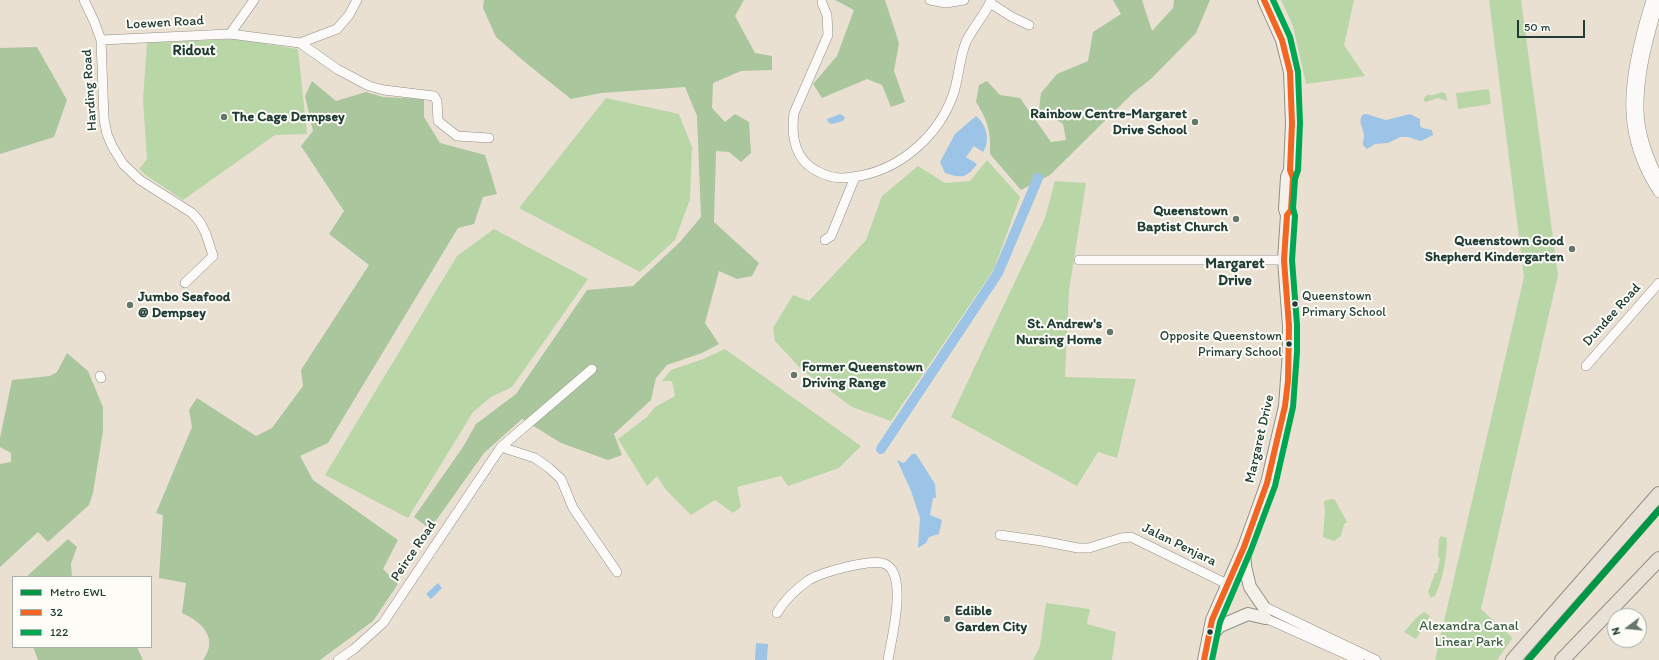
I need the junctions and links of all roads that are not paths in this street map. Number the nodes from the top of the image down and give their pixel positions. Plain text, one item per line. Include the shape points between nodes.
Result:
1 (84, 0) edge
2 (254, 0) edge
3 (357, 0) edge
4 (930, 0) edge
5 (964, 0) edge
6 (1264, 0) edge
7 (1651, 0) edge
8 (991, 1) edge
9 (1659, 2) edge
10 (822, 3) dead end
11 (1028, 25) dead end
12 (230, 34) junction
13 (101, 40) junction
14 (300, 43) junction
15 (489, 138) dead end
16 (855, 177) junction
17 (1659, 180) edge
18 (1659, 193) edge
19 (825, 240) dead end
20 (1079, 260) dead end
21 (1284, 260) junction
22 (185, 283) dead end
23 (1659, 283) edge
24 (1586, 366) dead end
25 (592, 369) dead end
26 (500, 448) junction
27 (1659, 494) edge
28 (1000, 535) dead end
29 (1244, 547) junction
30 (1659, 559) edge
31 (617, 572) dead end
32 (1227, 584) junction
33 (1263, 606) joint
34 (778, 613) dead end
35 (1265, 618) joint
36 (1208, 639) junction
37 (338, 660) edge
38 (888, 660) edge
39 (1204, 660) edge
40 (1359, 660) edge
41 (1376, 660) edge
42 (1513, 660) edge
43 (1562, 660) edge

1 - 13 street, Harding Road
2 - 12 street
3 - 14 street, Loewen Road via 337,29
4 - 5 street via 946,3
6 - 21 street, Margaret Drive via 1282,40 1290,72 1290,170 1293,178
7 - 18 street via 1639,44 1631,111 1633,132 1640,154
8 - 11 street
8 - 16 street via 966,42 953,94 942,118 912,152 893,165
9 - 17 street via 1647,46 1638,110 1646,152
10 - 16 street via 827,15 828,35 794,113 794,141 810,168 827,176 842,179
12 - 13 street, Loewen Road
12 - 14 street, Loewen Road
13 - 22 street, Harding Road via 104,119 112,146 123,164 140,180 192,214 206,234 213,256
14 - 15 street, Loewen Road via 337,69 369,86 434,96 437,101 438,121 457,136
16 - 19 street via 831,236
20 - 21 street
21 - 29 street, Margaret Drive via 1289,346 1285,406 1269,476
23 - 24 street, Dundee Road
25 - 26 street, Peirce Road
26 - 31 street via 535,458 561,479 573,508
26 - 37 street, Peirce Road via 383,623
27 - 42 main road
28 - 32 street, Jalan Penjara via 1078,548 1089,548 1131,537
29 - 32 street, Margaret Drive
29 - 33 street via 1250,587
30 - 43 main road
32 - 36 street, Margaret Drive via 1212,620
33 - 41 street
34 - 38 street via 783,602 810,580 839,569 883,563 890,566 895,578 897,599
35 - 36 street via 1248,614 1220,626
35 - 40 street
36 - 39 street, Margaret Drive

